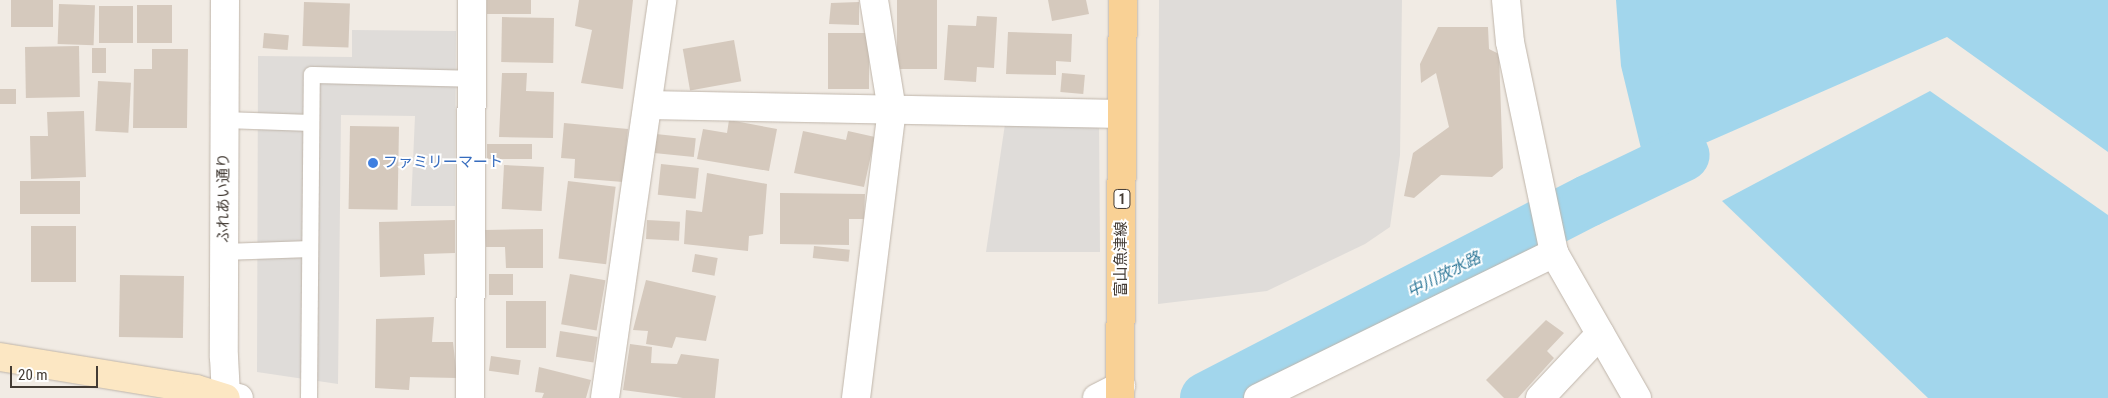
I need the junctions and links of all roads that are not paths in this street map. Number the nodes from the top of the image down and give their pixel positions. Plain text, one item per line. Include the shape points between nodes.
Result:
1 (225, 0) edge
2 (472, 0) edge
3 (662, 0) edge
4 (874, 0) edge
5 (1123, 0) edge
6 (1506, 0) edge
7 (472, 79) junction
8 (648, 106) junction
9 (892, 110) junction
10 (1122, 114) junction
11 (224, 120) junction
12 (311, 123) junction
13 (310, 249) junction
14 (1553, 249) junction
15 (224, 252) junction
16 (1600, 334) junction
17 (0, 357) edge
18 (1113, 394) edge
19 (230, 397) edge
20 (309, 398) edge
21 (470, 398) edge
22 (605, 398) edge
23 (856, 398) edge
24 (1258, 398) edge
25 (1540, 398) edge
26 (1637, 398) edge

1 - 11 street, ふれあい通り
2 - 7 street
3 - 8 street
4 - 9 street
5 - 10 main road, 富山魚津線 / 1
6 - 14 street via 1510,42
7 - 12 lane via 312,75
7 - 21 street
8 - 9 street
8 - 22 street
9 - 10 street
9 - 23 street
10 - 18 main road, 富山魚津線 / 1
11 - 12 lane
11 - 15 street, ふれあい通り
12 - 13 lane
13 - 15 lane
13 - 20 lane
14 - 16 street
14 - 24 street
15 - 19 street, ふれあい通り
16 - 25 street
16 - 26 street
17 - 19 main road

